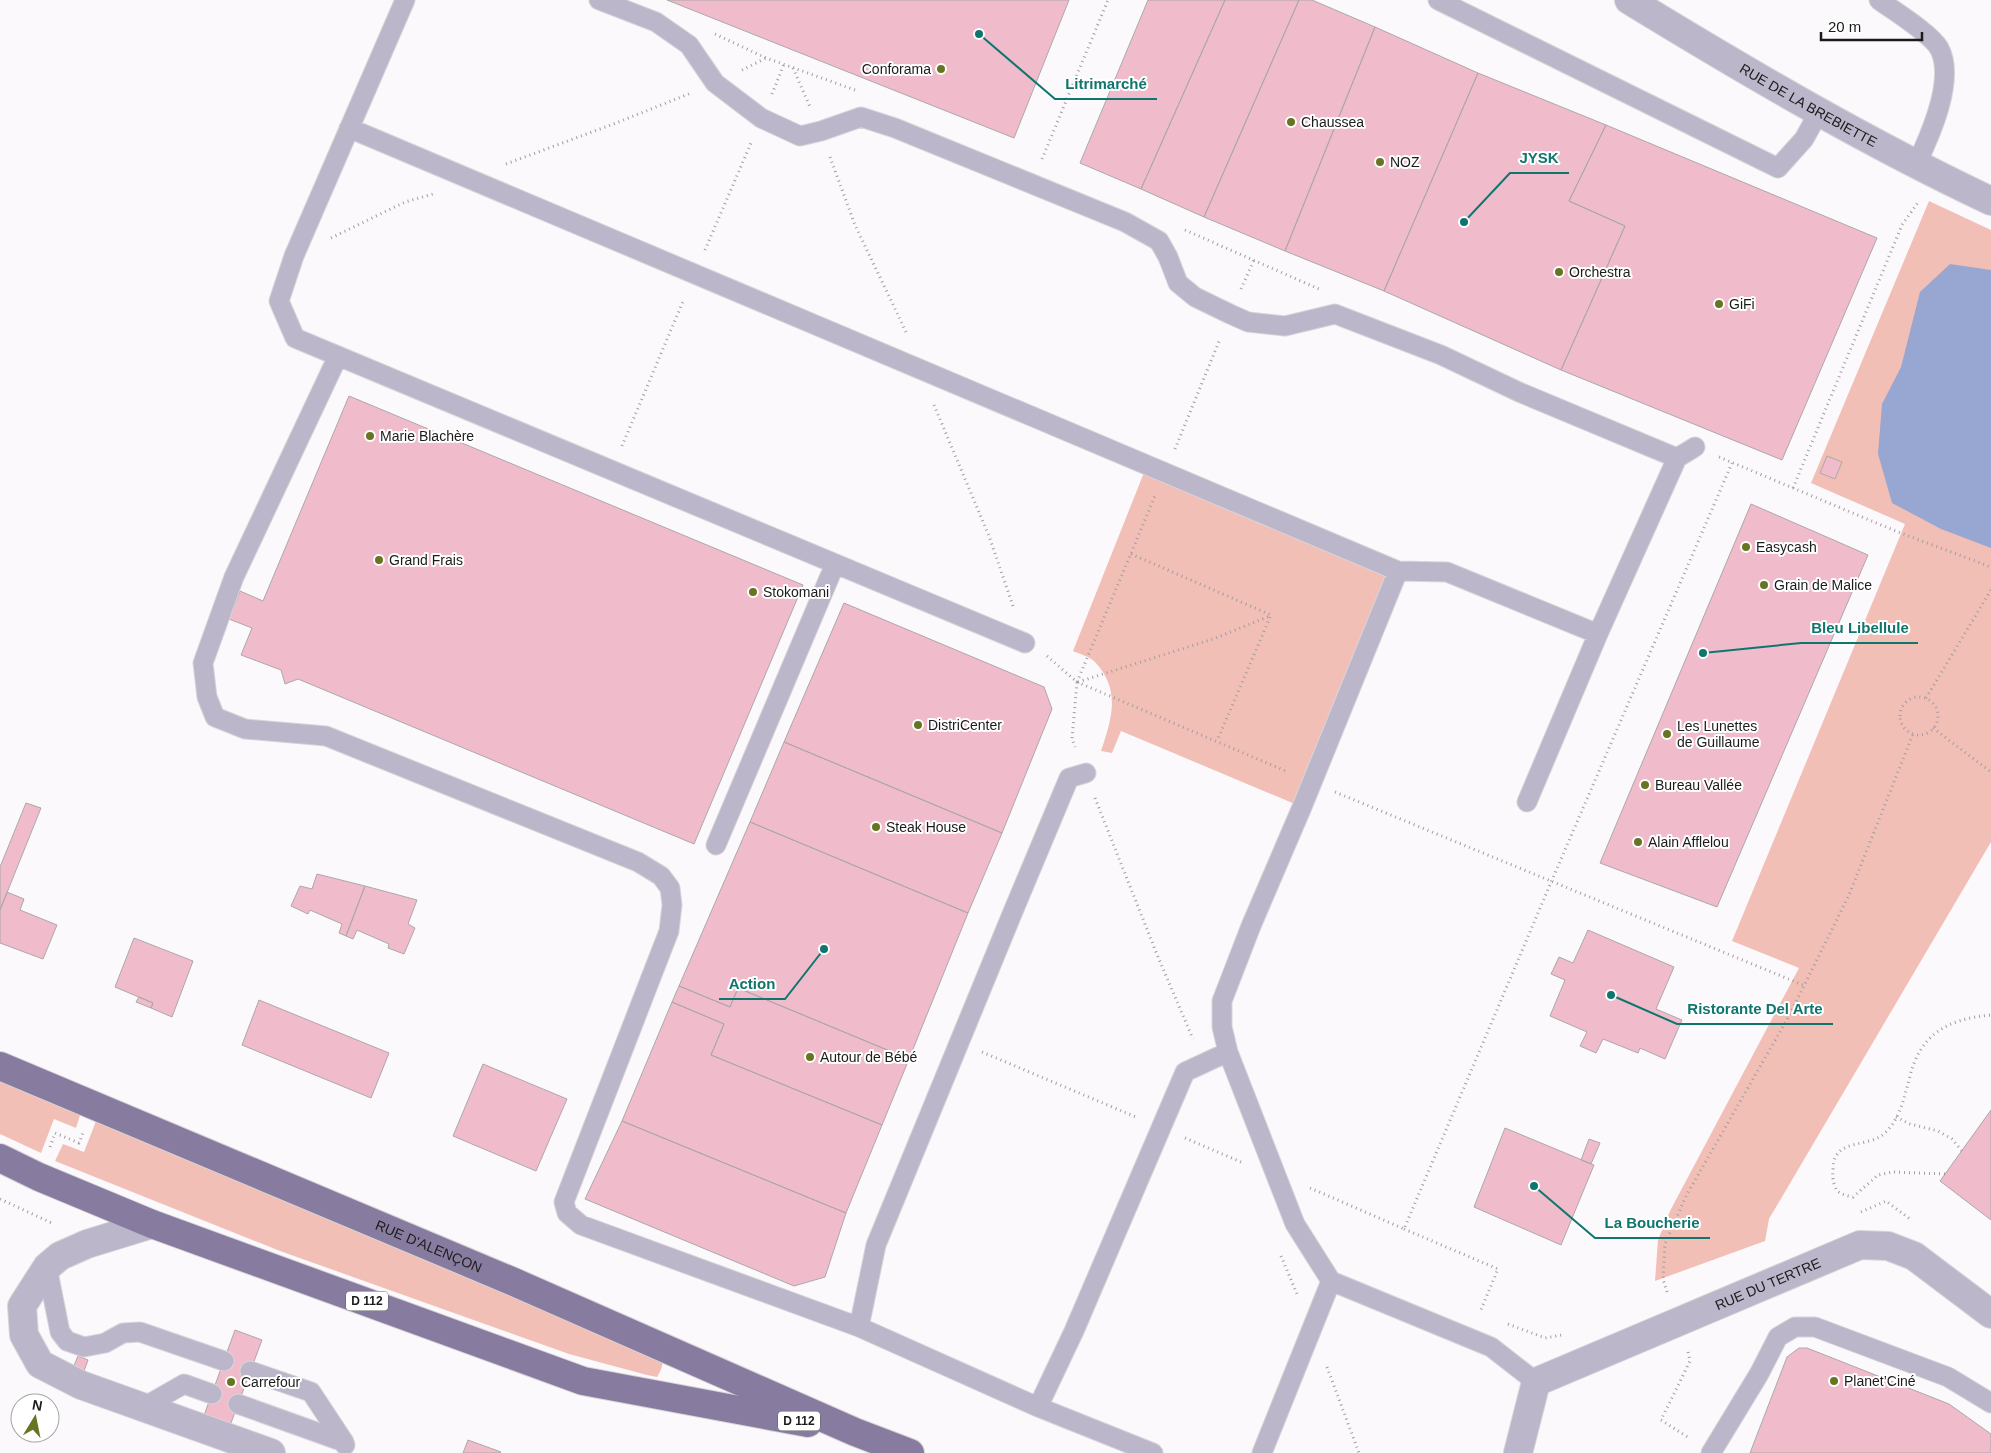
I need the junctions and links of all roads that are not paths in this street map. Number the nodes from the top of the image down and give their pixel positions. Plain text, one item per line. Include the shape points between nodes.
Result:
1 (405, 0) edge
2 (599, 0) edge
3 (1438, 0) edge
4 (1629, 0) edge
5 (1879, 0) edge
6 (1819, 112) junction
7 (349, 128) junction
8 (1926, 170) junction
9 (1991, 201) edge
10 (338, 356) junction
11 (1695, 448) road end
12 (1678, 458) junction
13 (835, 564) junction
14 (1398, 571) junction
15 (1598, 634) junction
16 (1025, 644) dead end
17 (1086, 773) dead end
18 (1527, 802) dead end
19 (716, 845) dead end
20 (1228, 1052) junction
21 (0, 1066) edge
22 (0, 1158) edge
23 (152, 1224) junction
24 (47, 1267) junction
25 (1331, 1281) junction
26 (1991, 1314) edge
27 (859, 1327) junction
28 (224, 1362) dead end
29 (250, 1371) dead end
30 (1536, 1382) junction
31 (212, 1394) dead end
32 (1991, 1402) edge
33 (238, 1404) dead end
34 (1038, 1407) junction
35 (142, 1408) junction
36 (855, 1432) junction
37 (346, 1448) edge
38 (271, 1453) edge
39 (910, 1453) edge
40 (1153, 1453) edge
41 (1262, 1453) edge
42 (1518, 1453) edge
43 (1711, 1453) edge

1 - 7 lane
2 - 12 lane via 656,22 689,45 715,83 761,118 800,136 861,117 1125,222 1159,241 1178,283 1194,297 1248,322 1285,326 1336,314 1441,355 1519,392
3 - 6 lane via 1778,168 1804,139
4 - 6 street, RUE DE LA BREBIETTE
5 - 8 lane via 1926,35 1938,48 1945,65 1942,96 1930,135
6 - 8 street, RUE DE LA BREBIETTE
7 - 10 lane via 294,256 279,301 295,338
7 - 14 lane
8 - 9 street, RUE DE LA BREBIETTE
10 - 13 lane
10 - 27 lane via 234,577 203,663 207,697 215,717 245,729 326,736 638,862 661,876 670,888 669,931 564,1202 567,1213 581,1225
11 - 12 lane
12 - 15 lane
13 - 16 lane
13 - 19 lane
14 - 15 lane via 1446,572
14 - 20 lane via 1222,1002 1222,1026
15 - 18 lane
17 - 27 lane via 1069,778 959,1042 876,1245
20 - 25 lane via 1295,1224
20 - 34 lane via 1185,1072
21 - 36 main road, RUE D'ALENÇON / D 112 via 514,1282
22 - 23 main road, RUE D'ALENÇON / D 112
23 - 24 street via 87,1244 60,1256
23 - 36 main road, RUE D'ALENÇON / D 112 via 583,1381
24 - 28 lane via 60,1332 68,1341 84,1347 105,1343 123,1333 140,1332
24 - 35 street via 22,1306 24,1335 40,1364 81,1386
25 - 30 lane via 1491,1348
25 - 41 lane
26 - 30 street, RUE DU TERTRE via 1914,1256 1888,1246 1860,1245
27 - 34 lane
29 - 37 lane via 311,1392
30 - 42 street
31 - 35 lane via 184,1384
32 - 43 lane via 1948,1377 1816,1328 1795,1327 1778,1337
33 - 37 lane
34 - 40 lane
35 - 38 street
36 - 39 main road, RUE D'ALENÇON / D 112

